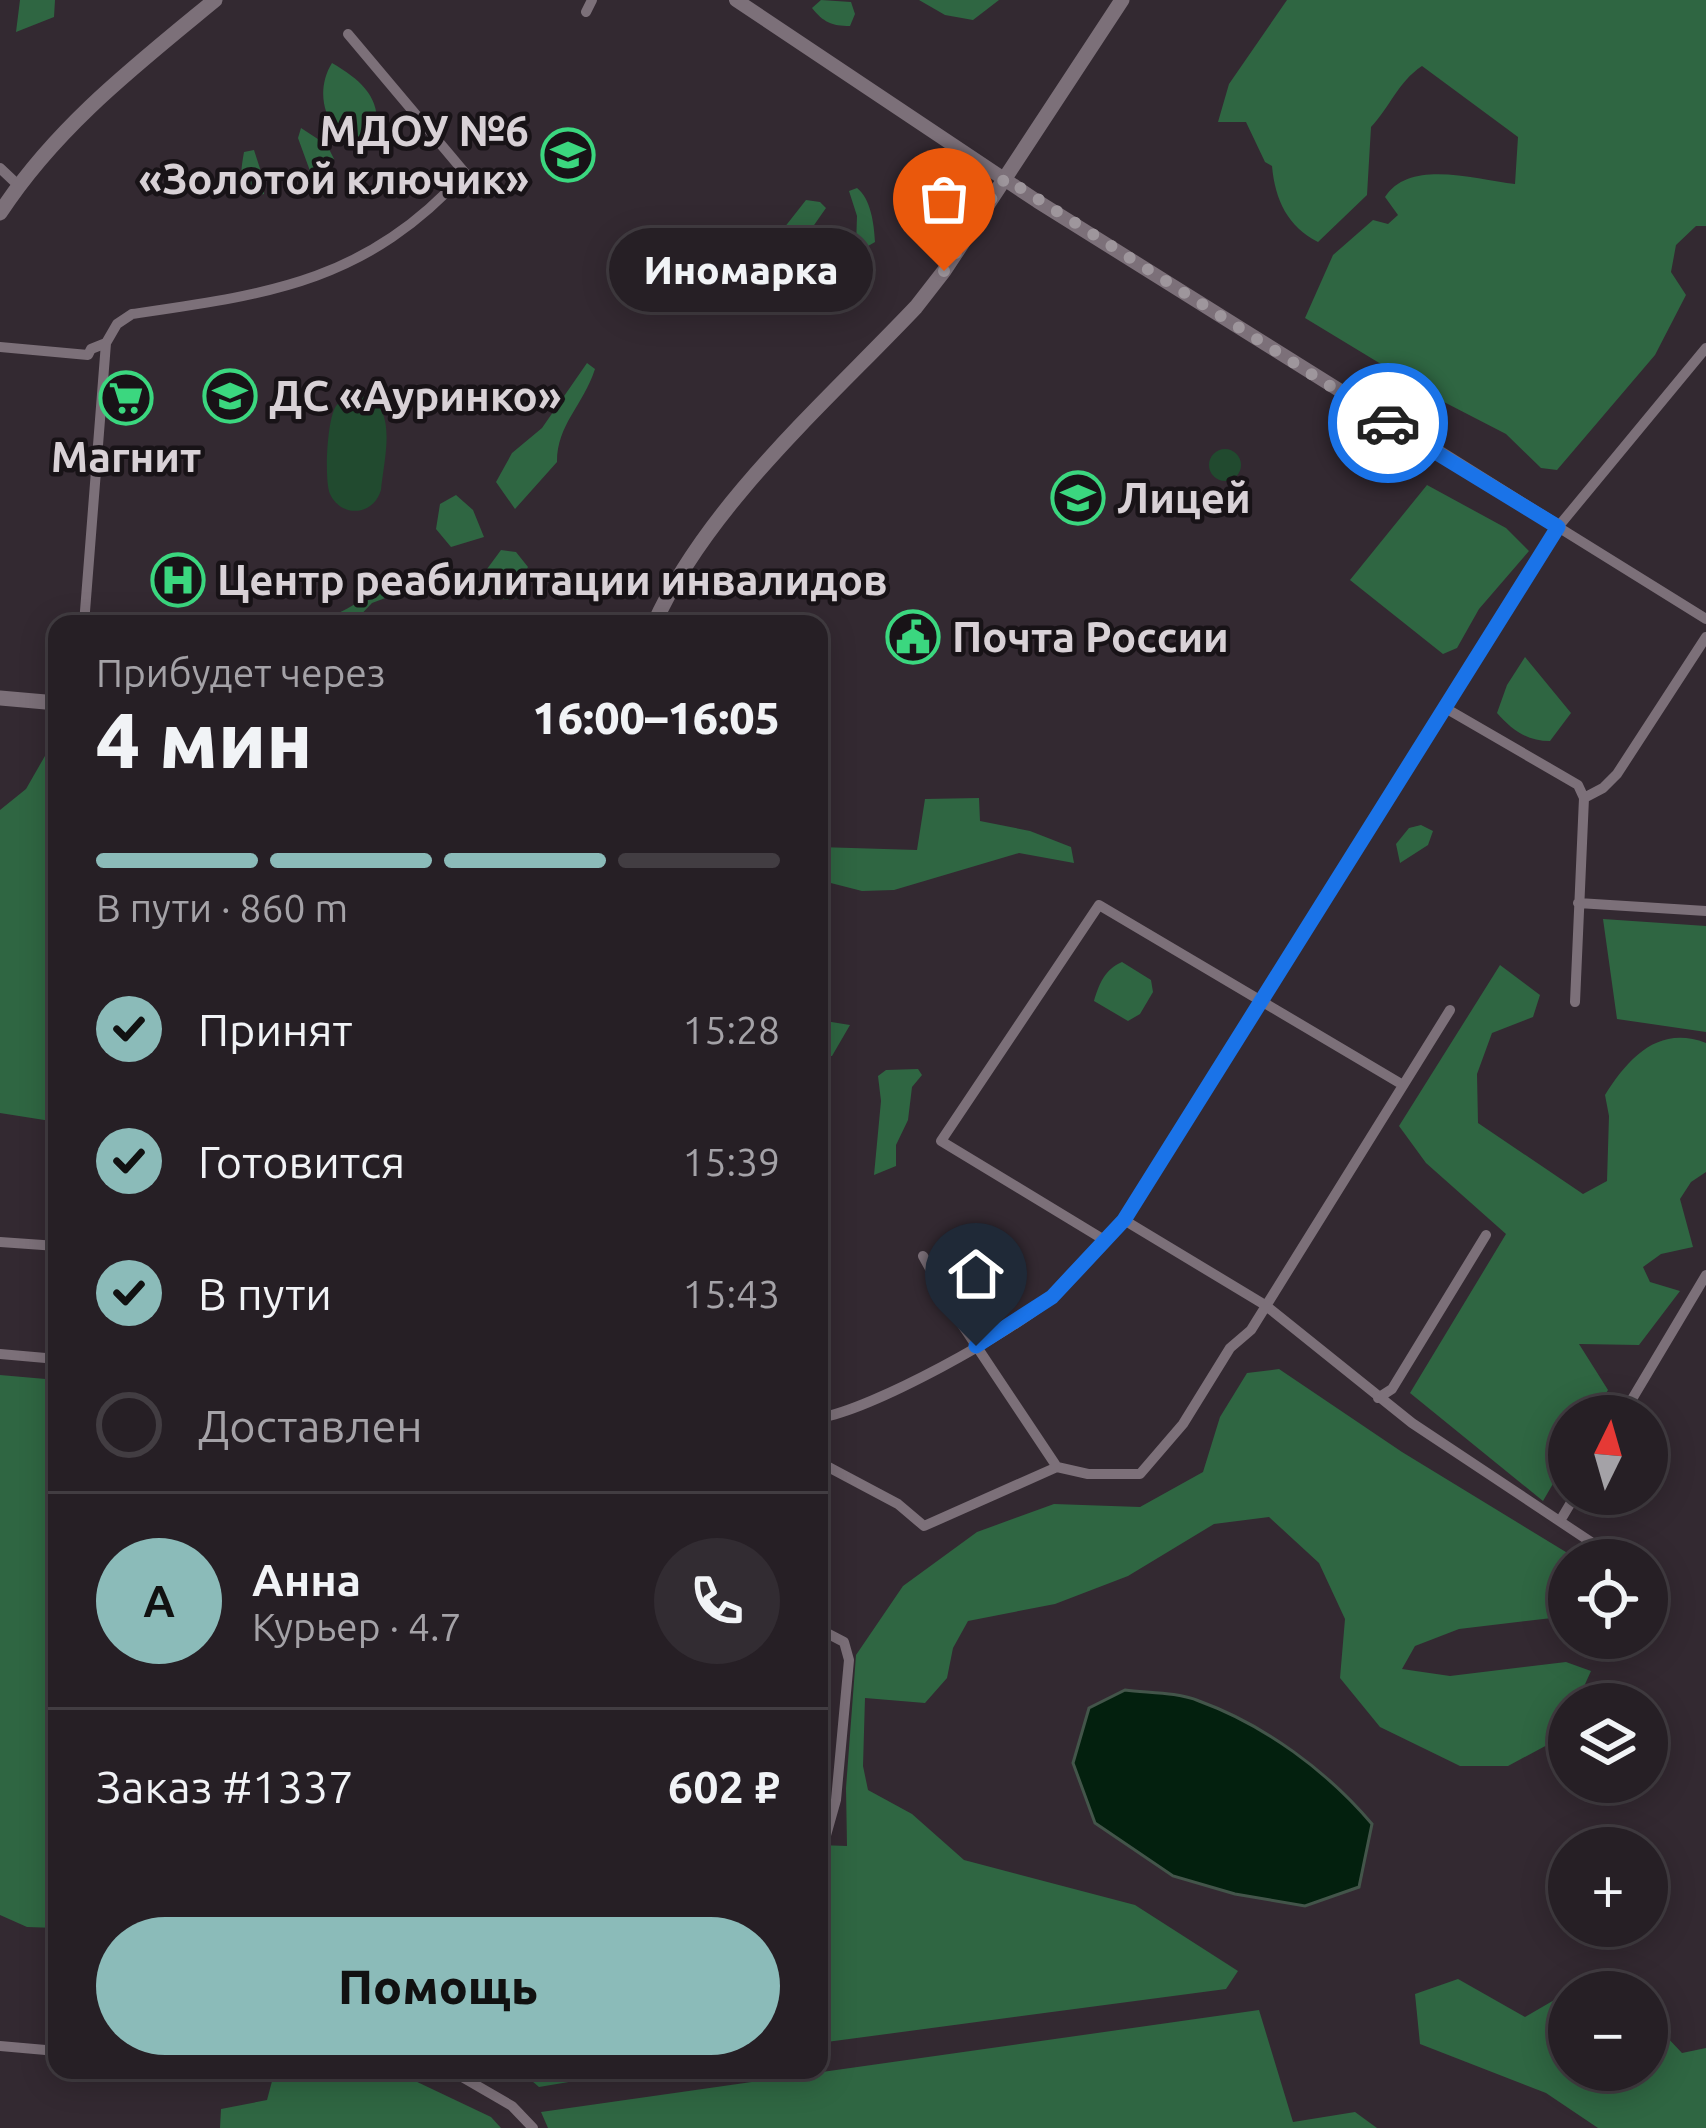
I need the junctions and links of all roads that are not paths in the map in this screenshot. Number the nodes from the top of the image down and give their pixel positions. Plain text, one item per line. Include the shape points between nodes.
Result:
1 (214, 0) edge
2 (736, 0) edge
3 (1122, 0) edge
4 (348, 34) dead end
5 (0, 168) edge
6 (1005, 178) junction
7 (18, 185) junction
8 (0, 213) edge
9 (106, 343) junction
10 (0, 347) edge
11 (1706, 348) edge
12 (1558, 527) junction
13 (85, 615) edge
14 (659, 615) edge
15 (1706, 619) edge
16 (1706, 638) edge
17 (0, 698) edge
18 (48, 703) edge
19 (1448, 709) junction
20 (1584, 798) junction
21 (1578, 903) junction
22 (1706, 911) edge
23 (1262, 998) junction
24 (1575, 1002) dead end
25 (1450, 1010) dead end
26 (1403, 1085) junction
27 (1124, 1220) junction
28 (1486, 1235) dead end
29 (1106, 1241) junction
30 (0, 1242) edge
31 (48, 1245) edge
32 (923, 1256) dead end
33 (1706, 1275) edge
34 (1265, 1305) junction
35 (976, 1346) junction
36 (0, 1354) edge
37 (48, 1358) edge
38 (1635, 1395) edge
39 (1378, 1397) junction
40 (828, 1417) edge
41 (828, 1467) edge
42 (1057, 1467) junction
43 (1564, 1515) edge
44 (1560, 1521) junction
45 (1587, 1539) edge
46 (828, 1634) edge
47 (828, 1826) edge
48 (0, 2045) edge
49 (48, 2050) edge
50 (466, 2079) edge
51 (533, 2128) edge

1 - 7 main road via 82,112
2 - 6 street
3 - 6 main road
4 - 9 street via 465,173 400,235 345,263 273,291 131,314
5 - 7 street
6 - 12 street
6 - 14 main road via 916,307 722,514
7 - 8 main road
9 - 10 street via 88,355
9 - 13 street
11 - 12 street
12 - 15 street
12 - 19 street
16 - 20 street via 1617,774
17 - 18 main road
19 - 20 street via 1578,785
19 - 23 street
20 - 21 street
21 - 22 street
21 - 24 street
23 - 26 street
23 - 27 street
23 - 29 street via 1099,904 941,1142
25 - 26 street
26 - 34 street
27 - 29 street
27 - 34 street
28 - 39 street via 1392,1389
29 - 35 street via 1052,1297
30 - 31 street
32 - 35 street
33 - 38 street
34 - 39 street
34 - 42 street via 1140,1474
35 - 40 street via 850,1413
35 - 42 street
36 - 37 street
39 - 44 street
41 - 42 street via 924,1526
43 - 44 street
44 - 45 street
46 - 47 street via 844,1642 849,1660
48 - 49 street
50 - 51 street

